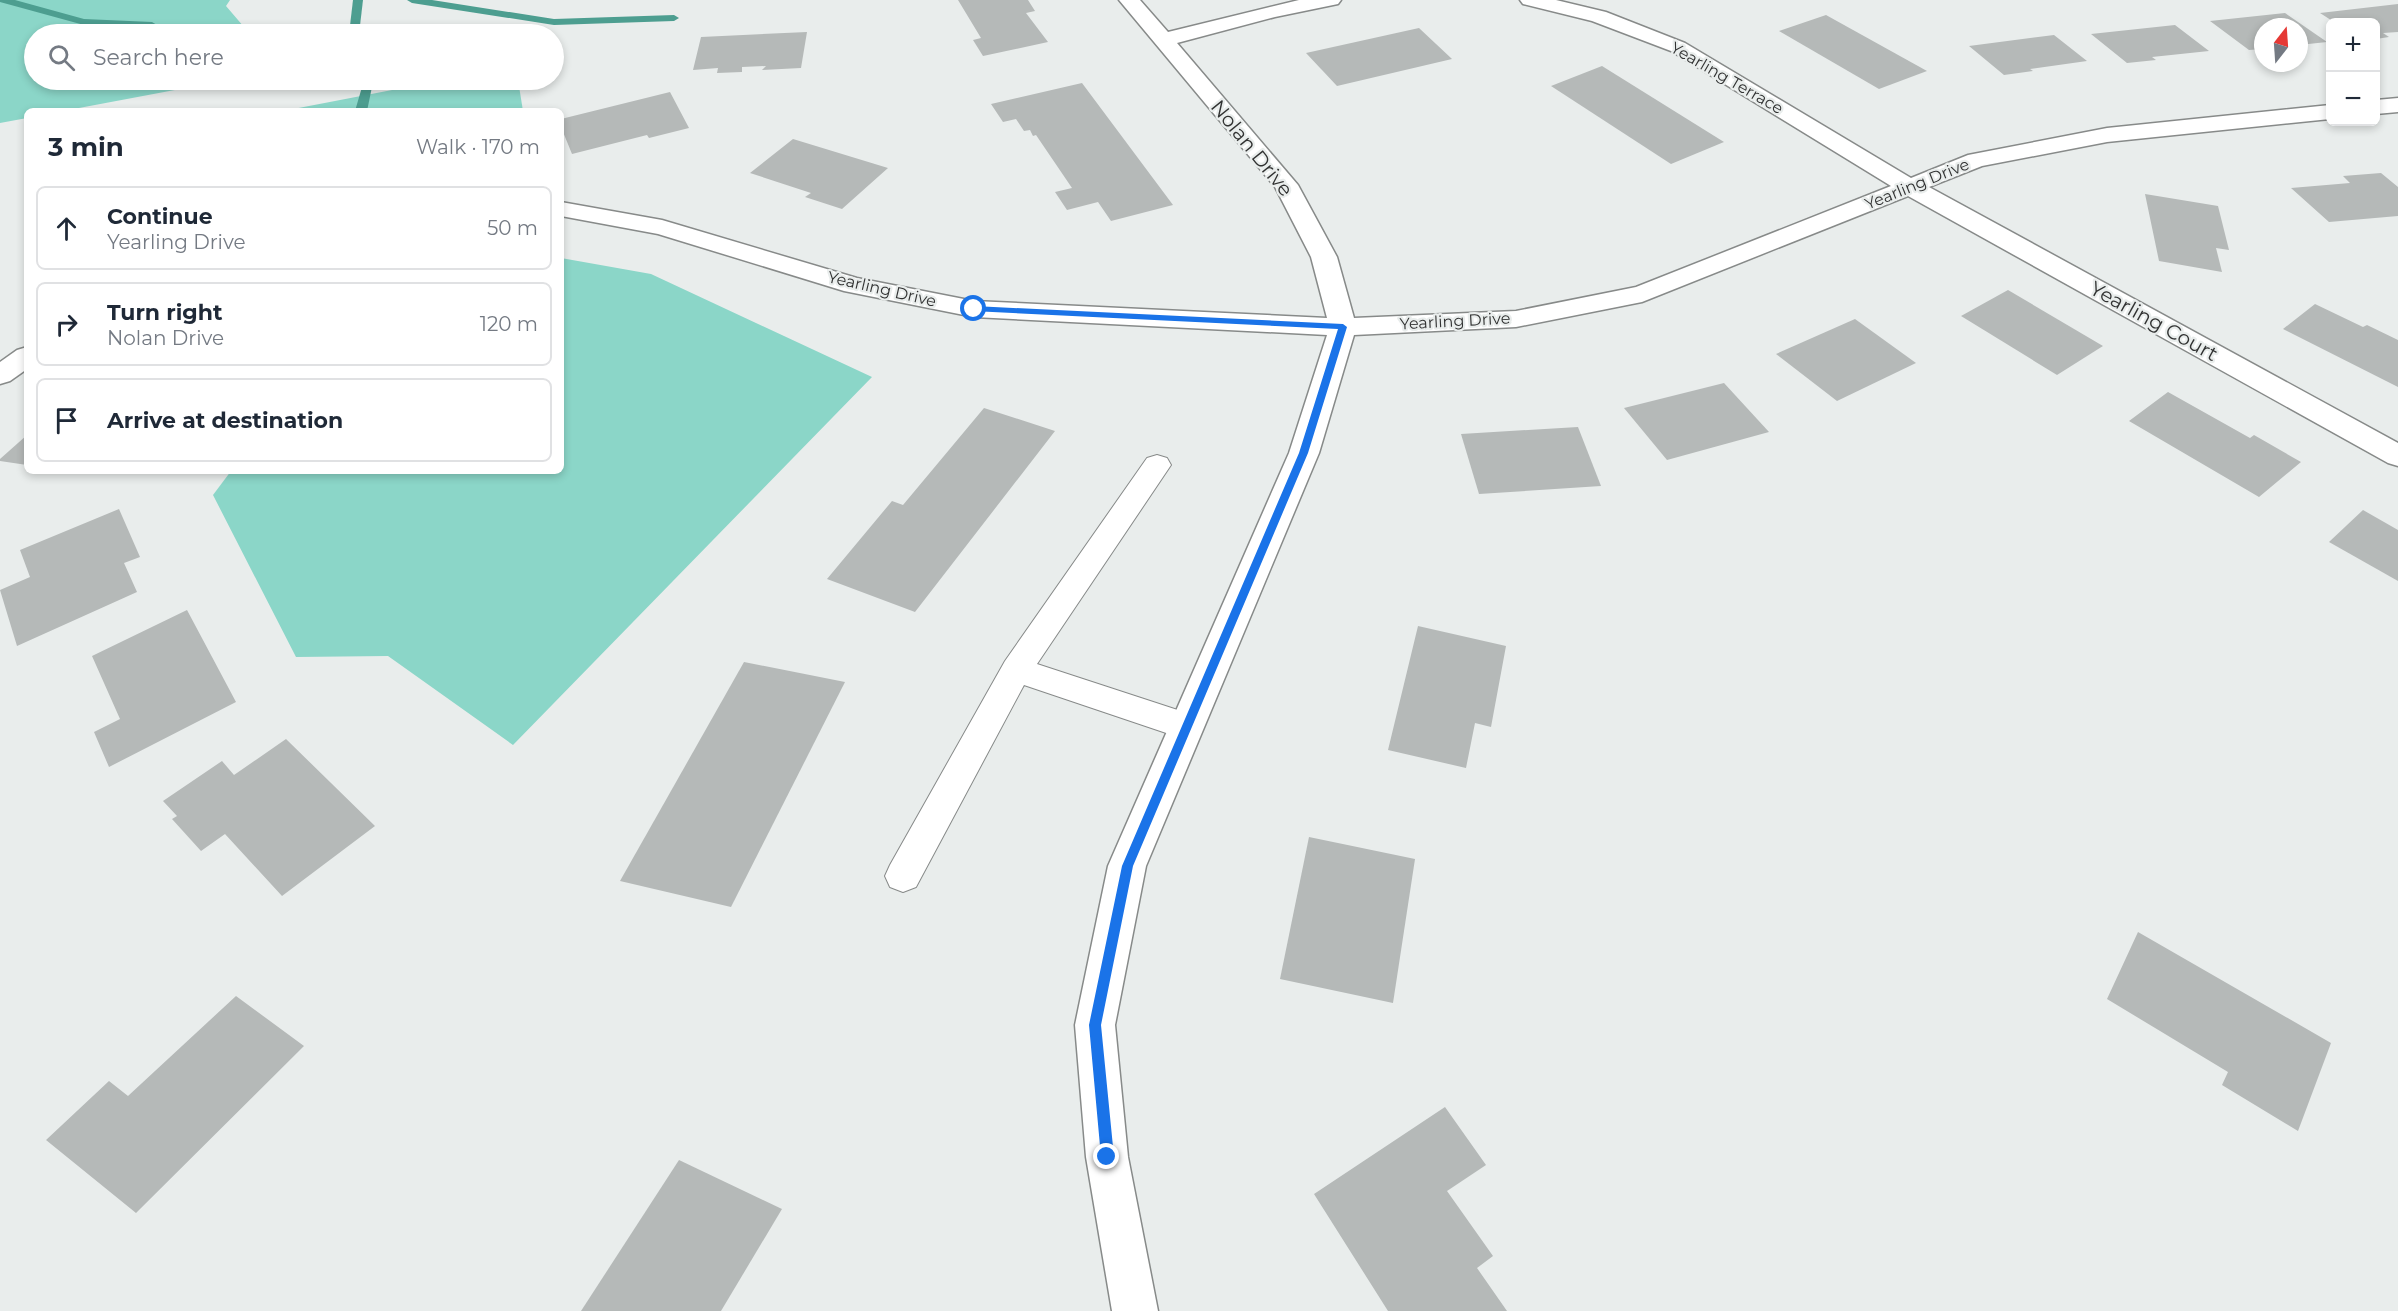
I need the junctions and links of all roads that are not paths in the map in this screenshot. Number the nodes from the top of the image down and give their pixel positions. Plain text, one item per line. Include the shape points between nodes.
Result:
1 (1129, 0) edge
2 (1330, 0) edge
3 (1530, 0) edge
4 (1163, 40) junction
5 (2398, 105) edge
6 (2380, 107) edge
7 (2326, 113) edge
8 (1910, 187) junction
9 (564, 210) edge
10 (1343, 327) junction
11 (24, 358) edge
12 (0, 375) edge
13 (2398, 456) edge
14 (1157, 465) dead end
15 (1016, 670) junction
16 (1187, 727) junction
17 (903, 876) dead end
18 (1135, 1311) edge

1 - 4 street, Nolan Drive
2 - 4 street
3 - 8 street, Yearling Terrace via 1599,16 1678,47
4 - 10 street, Nolan Drive via 1286,185 1324,257
5 - 6 street
7 - 8 street, Yearling Drive via 2107,135 1976,160
8 - 10 street, Yearling Drive via 1642,294 1516,319
8 - 13 street, Yearling Court
9 - 10 street, Yearling Drive via 662,227 853,285 974,309
10 - 16 street via 1304,453
11 - 12 street
14 - 15 lane
15 - 16 lane
15 - 17 lane
16 - 18 street via 1127,866 1095,1025 1107,1157

